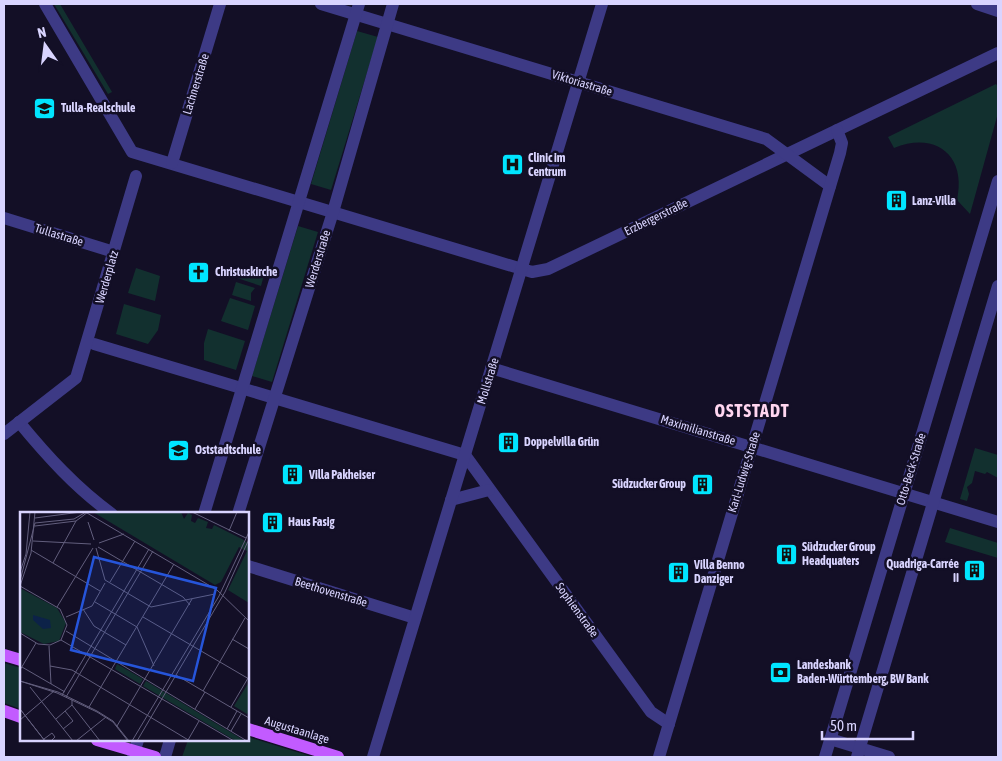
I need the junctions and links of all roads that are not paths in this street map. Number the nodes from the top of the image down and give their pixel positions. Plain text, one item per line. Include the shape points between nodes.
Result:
1 (45, 4) edge
2 (220, 4) edge
3 (321, 4) edge
4 (393, 4) edge
5 (602, 4) edge
6 (977, 4) edge
7 (357, 9) edge
8 (998, 11) edge
9 (387, 24) junction
10 (998, 53) edge
11 (578, 82) junction
12 (837, 130) junction
13 (787, 154) junction
14 (172, 163) junction
15 (136, 176) dead end
16 (998, 181) edge
17 (830, 186) junction
18 (299, 202) junction
19 (332, 212) junction
20 (4, 218) edge
21 (114, 252) junction
22 (522, 269) junction
23 (998, 286) edge
24 (94, 344) dead end
25 (492, 368) junction
26 (242, 388) junction
27 (275, 398) junction
28 (19, 422) junction
29 (4, 434) edge
30 (752, 446) junction
31 (465, 455) junction
32 (489, 490) junction
33 (904, 494) junction
34 (451, 500) junction
35 (934, 503) junction
36 (109, 512) edge
37 (205, 512) edge
38 (239, 512) edge
39 (998, 522) edge
40 (249, 566) edge
41 (415, 618) junction
42 (4, 655) edge
43 (20, 660) edge
44 (4, 711) edge
45 (20, 716) edge
46 (669, 724) junction
47 (249, 729) edge
48 (830, 739) junction
49 (101, 741) edge
50 (170, 741) edge
51 (135, 749) edge
52 (858, 753) edge
53 (155, 757) edge
54 (165, 757) edge
55 (338, 757) edge
56 (373, 757) edge
57 (659, 757) edge
58 (824, 757) edge
59 (890, 757) edge

1 - 14 street via 132,152
2 - 14 street, Lachnerstraße
3 - 7 street, Viktoriastraße
4 - 9 street, Werderstraße
5 - 11 street, Mollstraße
6 - 8 street
7 - 9 street, Viktoriastraße
7 - 18 street
9 - 11 street, Viktoriastraße
9 - 19 street, Werderstraße
10 - 12 street, Erzbergerstraße
11 - 13 street, Viktoriastraße via 766,138
11 - 22 street, Mollstraße
12 - 13 street, Erzbergerstraße
12 - 17 street, Karl-Ludwig-Straße via 842,143
13 - 17 street, Viktoriastraße
13 - 22 street, Erzbergerstraße via 548,269 532,272
14 - 18 street
15 - 21 street, Werderplatz
16 - 33 street, Otto-Beck-Straße
17 - 30 street, Karl-Ludwig-Straße
18 - 19 street, Erzbergerstraße
18 - 26 street
19 - 22 street, Erzbergerstraße
19 - 27 street, Werderstraße
20 - 21 street, Tullastraße
21 - 28 street, Werderplatz via 76,378
22 - 25 street, Mollstraße
23 - 35 street
24 - 26 street
25 - 30 street, Maximilianstraße
25 - 31 street, Mollstraße
26 - 27 street
26 - 37 street
27 - 31 street
27 - 38 street, Werderstraße
28 - 29 street
28 - 36 street via 79,488
30 - 33 street, Maximilianstraße
30 - 46 street, Karl-Ludwig-Straße
31 - 32 street, Sophienstraße
31 - 34 street, Mollstraße
32 - 34 street
32 - 46 street, Sophienstraße via 651,712
33 - 35 street, Maximilianstraße
33 - 48 street, Otto-Beck-Straße
34 - 41 street, Mollstraße
35 - 39 street, Maximilianstraße
35 - 52 street
40 - 41 street, Beethovenstraße
41 - 56 street, Mollstraße
42 - 43 main road
44 - 45 main road
46 - 57 street, Karl-Ludwig-Straße
47 - 55 main road, Augustaanlage
48 - 52 street
48 - 58 street, Otto-Beck-Straße
49 - 51 main road
50 - 54 street
51 - 53 main road
52 - 59 street

